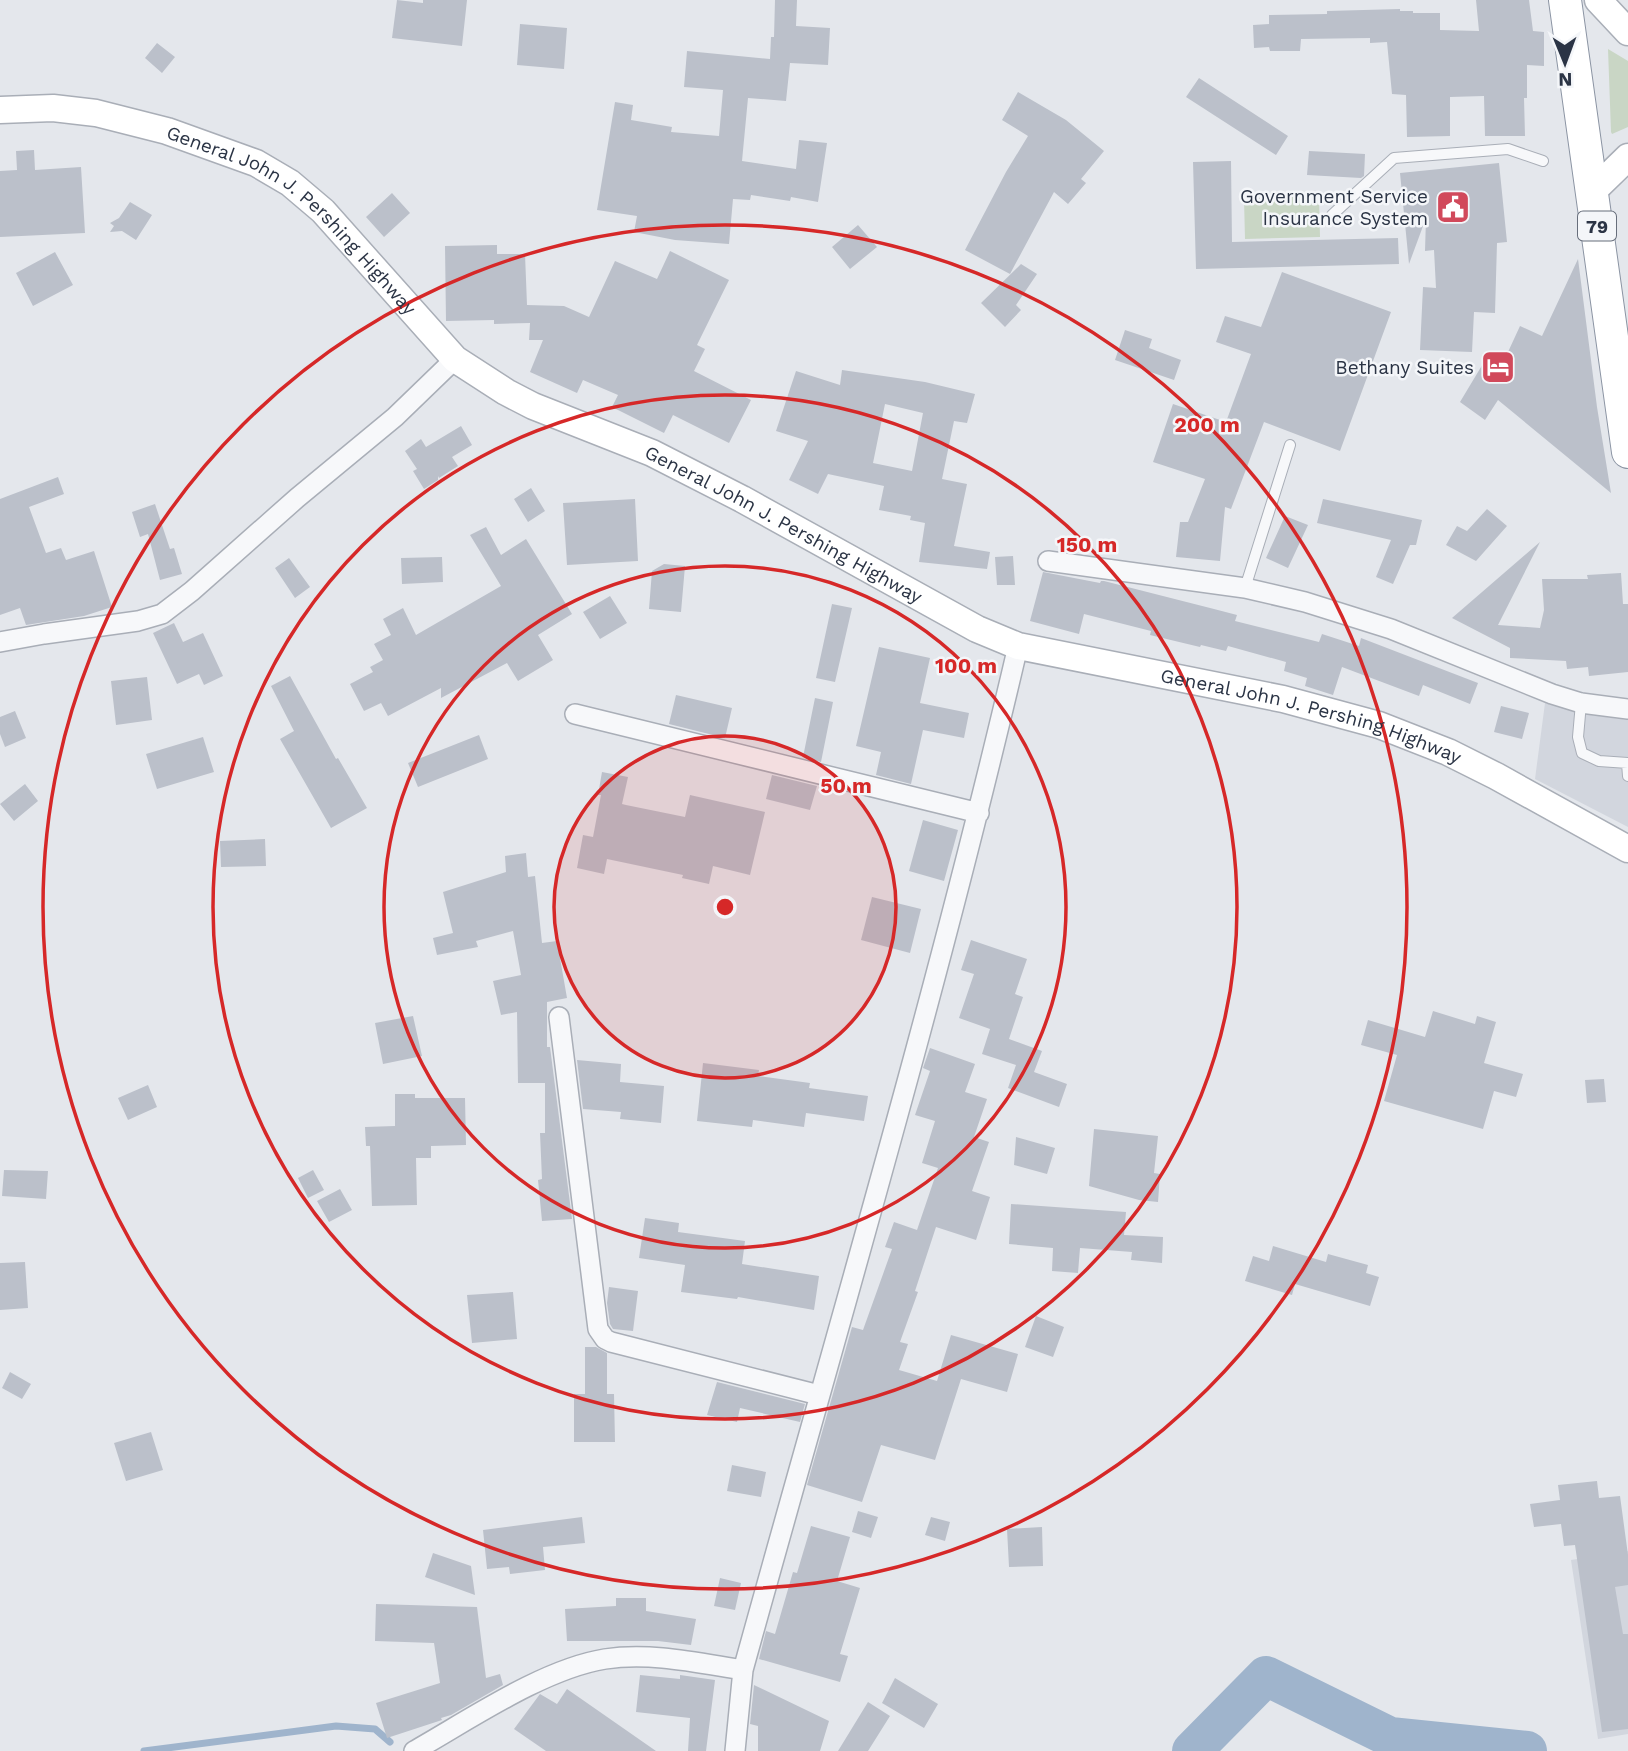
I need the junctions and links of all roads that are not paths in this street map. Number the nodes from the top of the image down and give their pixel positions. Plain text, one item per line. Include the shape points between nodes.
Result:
1 (1566, 0) edge
2 (1598, 0) edge
3 (1628, 32) edge
4 (0, 110) edge
5 (1628, 157) edge
6 (1543, 161) dead end
7 (1592, 192) junction
8 (1332, 215) dead end
9 (455, 359) junction
10 (1290, 445) dead end
11 (1628, 452) edge
12 (1048, 561) dead end
13 (1244, 588) junction
14 (0, 642) edge
15 (1018, 646) junction
16 (1581, 702) junction
17 (1628, 709) edge
18 (575, 714) dead end
19 (1628, 763) edge
20 (1628, 776) edge
21 (979, 813) junction
22 (1628, 849) edge
23 (559, 1017) dead end
24 (819, 1395) junction
25 (743, 1670) junction
26 (414, 1751) edge
27 (735, 1751) edge

1 - 7 highway, 79
2 - 3 main road
4 - 9 main road, General John J. Pershing Highway via 52,108 96,113 167,131 256,163 290,183 323,211
5 - 7 main road
6 - 8 lane via 1508,149 1394,158
7 - 11 highway, 79
9 - 14 street via 395,417 162,614
9 - 15 main road, General John J. Pershing Highway via 533,406 652,453 977,629
10 - 13 lane
12 - 13 street
13 - 16 street via 1381,626
15 - 21 street
15 - 22 main road, General John J. Pershing Highway via 1283,699 1379,725 1448,752
16 - 17 street
16 - 19 lane via 1578,737 1582,753 1599,761
18 - 21 street
19 - 20 lane
21 - 24 street
23 - 24 street via 601,1334 611,1342
24 - 25 street
25 - 26 street via 644,1657 575,1666
25 - 27 street

